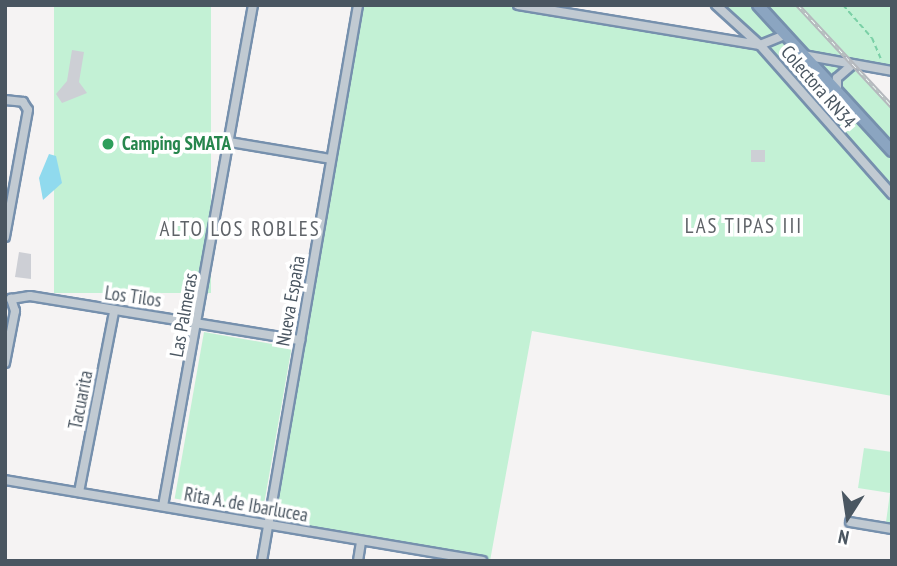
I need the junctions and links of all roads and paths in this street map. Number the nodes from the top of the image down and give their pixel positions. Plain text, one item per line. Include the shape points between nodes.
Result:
1 (253, 5) edge
2 (358, 5) edge
3 (518, 5) edge
4 (716, 5) edge
5 (758, 5) edge
6 (843, 5) edge
7 (785, 35) junction
8 (760, 46) junction
9 (803, 55) junction
10 (853, 64) junction
11 (889, 71) edge
12 (837, 92) junction
13 (5, 100) edge
14 (230, 142) junction
15 (892, 151) edge
16 (331, 159) junction
17 (892, 194) edge
18 (5, 237) edge
19 (8, 297) edge
20 (114, 313) junction
21 (199, 321) junction
22 (300, 340) junction
23 (5, 363) edge
24 (5, 480) edge
25 (79, 492) junction
26 (163, 506) junction
27 (850, 522) dead end
28 (268, 524) junction
29 (892, 529) edge
30 (361, 541) junction
31 (458, 559) edge
32 (262, 561) edge
33 (358, 561) edge
34 (482, 561) edge

1 - 14 street, Las Palmeras
2 - 16 street, Nueva España
3 - 8 street
4 - 8 street, Colectora RN34
5 - 7 highway
6 - 11 path via 872,37
7 - 8 street
7 - 9 highway
8 - 17 street, Colectora RN34
9 - 10 street
9 - 12 highway
10 - 11 street
10 - 12 street via 836,78
12 - 15 highway
13 - 18 street via 23,102 27,110
14 - 16 street
14 - 21 street, Las Palmeras
16 - 22 street, Nueva España
19 - 20 street, Los Tilos via 30,296
19 - 23 street via 15,311
20 - 21 street, Los Tilos
20 - 25 street, Tacuarita
21 - 22 street, Los Tilos
21 - 26 street, Las Palmeras
22 - 28 street, Nueva España
24 - 25 street, Rita A. de Ibarlucea
25 - 26 street, Rita A. de Ibarlucea
26 - 28 street, Rita A. de Ibarlucea
27 - 29 street
28 - 30 street, Rita A. de Ibarlucea
28 - 32 street, Nueva España
30 - 31 street, Rita A. de Ibarlucea
30 - 33 street
31 - 34 street, Rita A. de Ibarlucea

